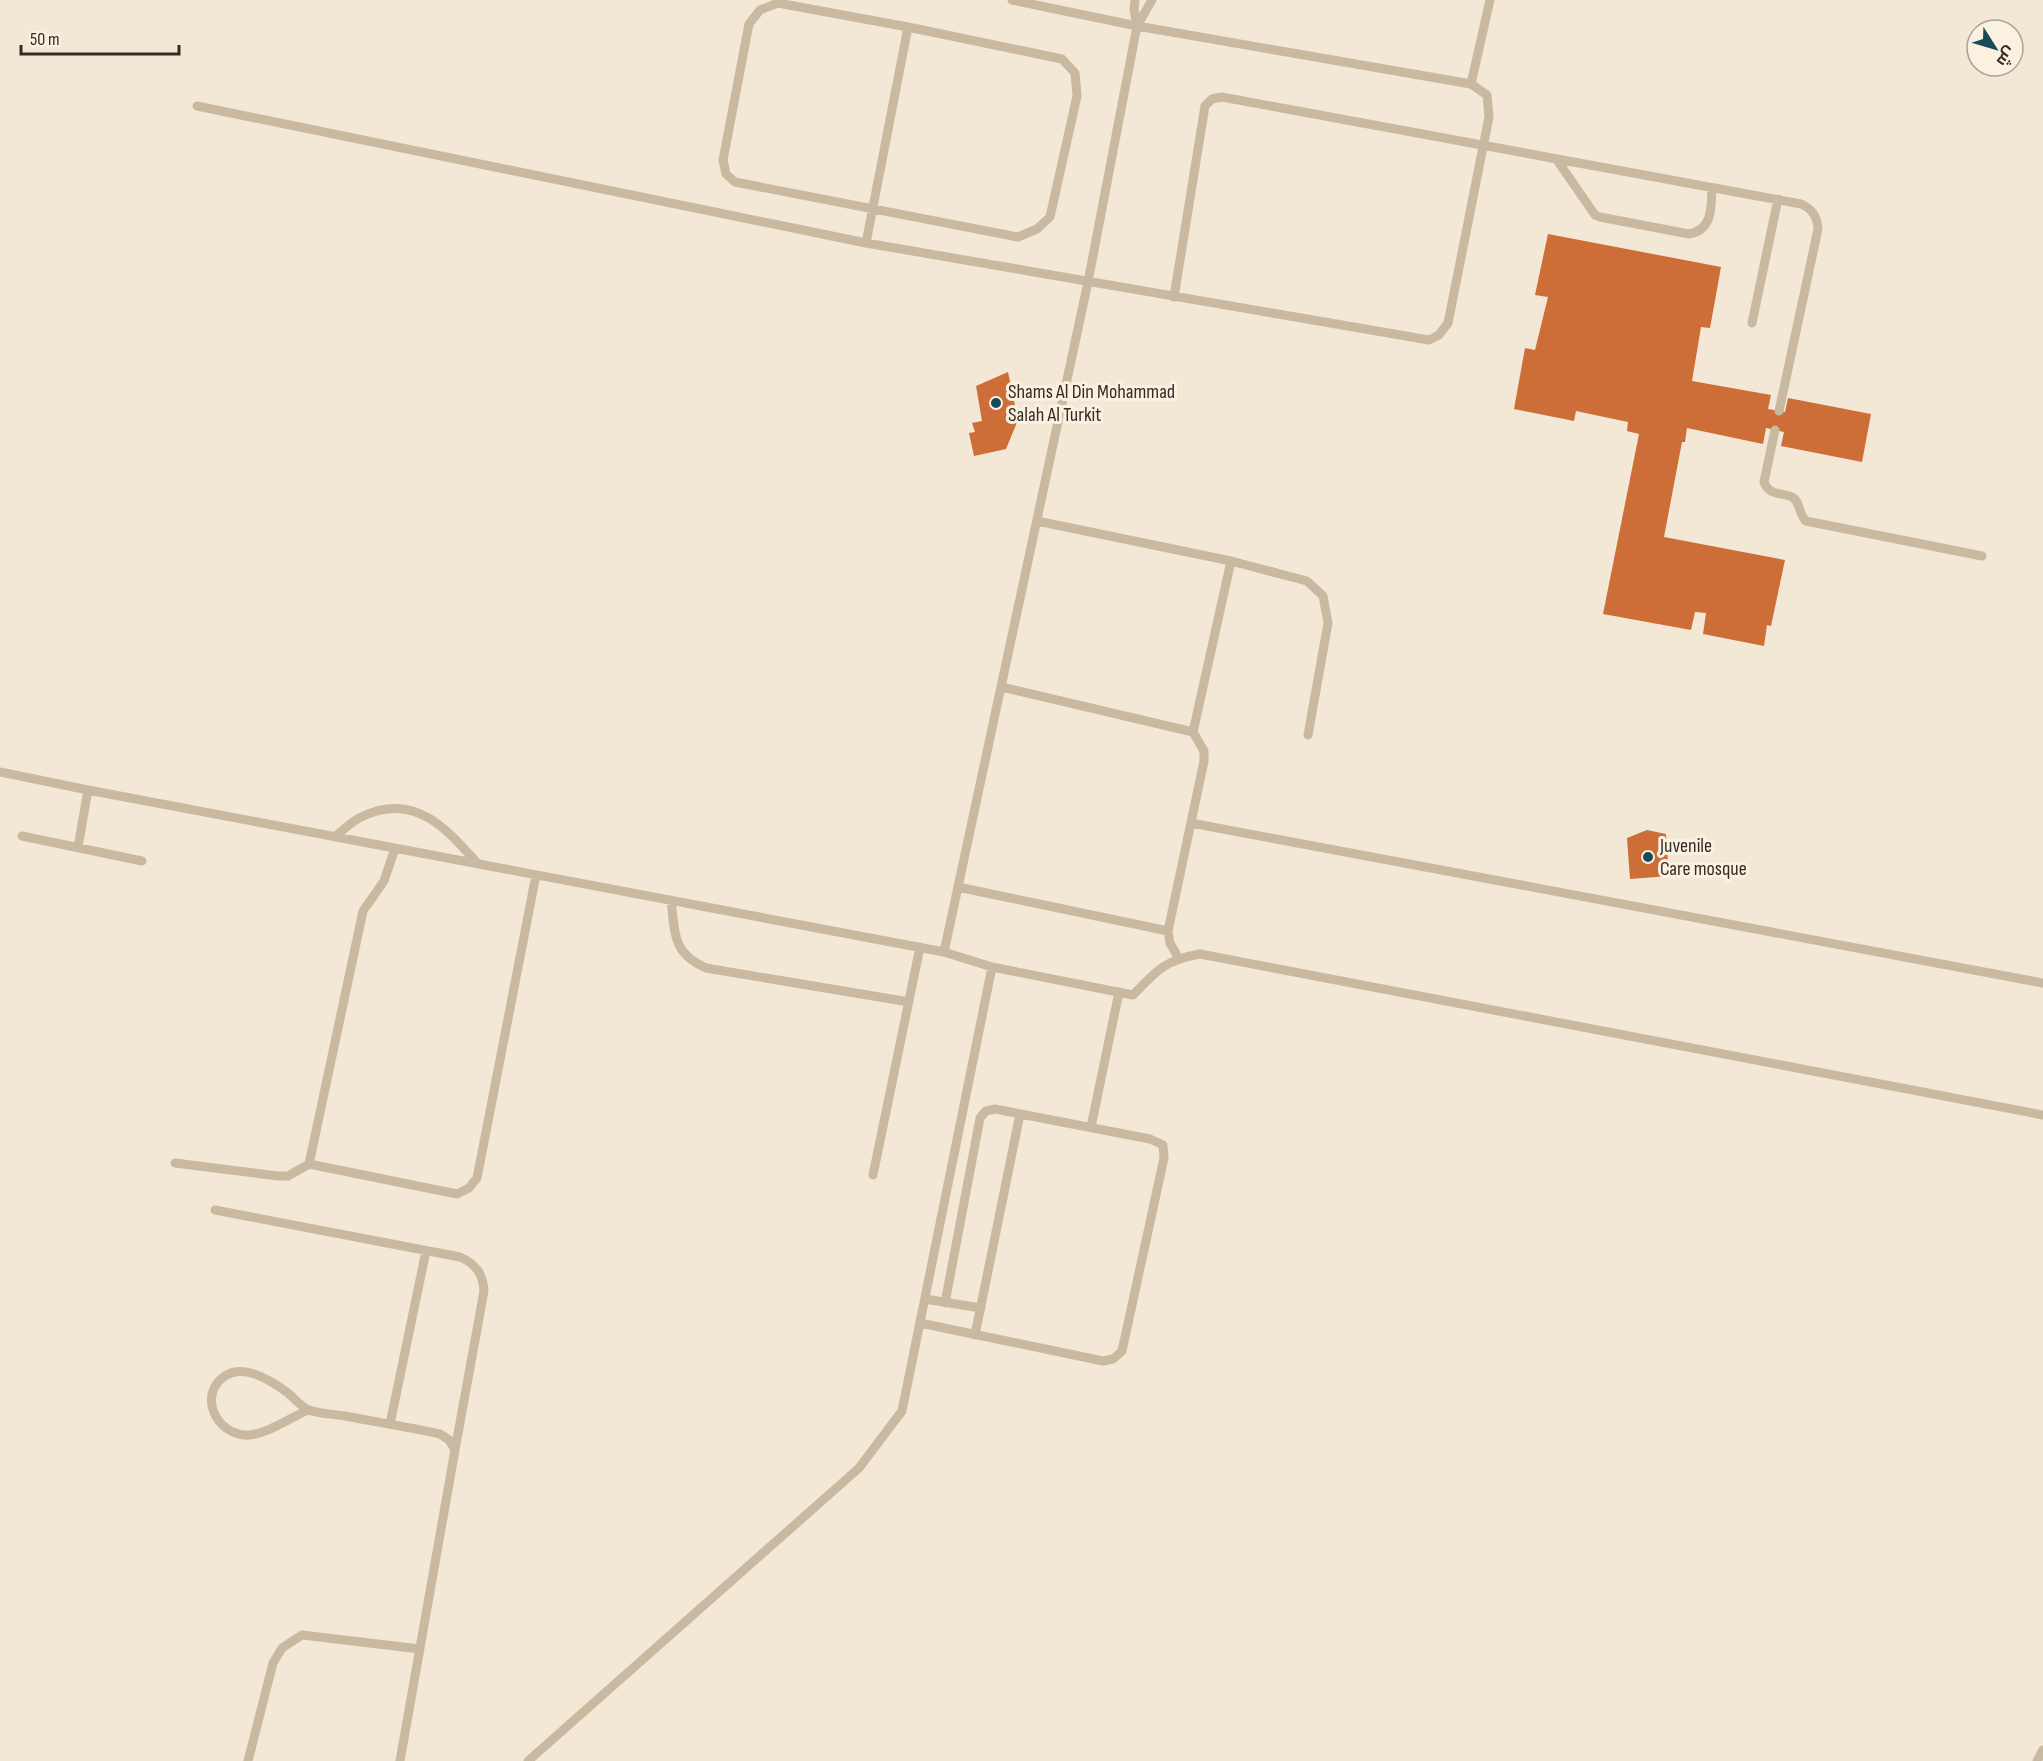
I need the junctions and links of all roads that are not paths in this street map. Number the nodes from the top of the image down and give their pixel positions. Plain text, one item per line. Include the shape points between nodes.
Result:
1 (1012, 0) edge
2 (1135, 0) edge
3 (1152, 0) edge
4 (1490, 0) edge
5 (1137, 26) junction
6 (908, 27) junction
7 (1471, 84) junction
8 (197, 106) dead end
9 (1482, 145) junction
10 (1557, 160) junction
11 (1713, 188) junction
12 (1778, 200) junction
13 (874, 209) junction
14 (867, 243) junction
15 (1088, 282) junction
16 (1174, 297) junction
17 (1752, 323) dead end
18 (1779, 411) dead end
19 (1775, 430) dead end
20 (1037, 521) junction
21 (1982, 556) dead end
22 (1231, 561) junction
23 (1002, 687) junction
24 (1193, 732) junction
25 (1308, 735) dead end
26 (0, 772) edge
27 (88, 790) junction
28 (1191, 823) junction
29 (22, 836) dead end
30 (335, 837) junction
31 (78, 847) junction
32 (395, 848) junction
33 (142, 861) dead end
34 (478, 864) junction
35 (536, 875) junction
36 (958, 887) junction
37 (671, 900) junction
38 (1168, 932) junction
39 (920, 947) junction
40 (944, 952) junction
41 (1178, 957) junction
42 (992, 967) junction
43 (2043, 983) edge
44 (1119, 992) junction
45 (909, 1002) junction
46 (1020, 1114) junction
47 (2043, 1115) edge
48 (1091, 1127) junction
49 (175, 1163) dead end
50 (309, 1164) junction
51 (873, 1175) dead end
52 (215, 1210) dead end
53 (426, 1251) junction
54 (925, 1299) junction
55 (945, 1303) junction
56 (981, 1308) junction
57 (920, 1323) junction
58 (975, 1335) junction
59 (308, 1410) junction
60 (390, 1424) junction
61 (454, 1450) junction
62 (420, 1649) junction
63 (2043, 1750) edge
64 (248, 1761) edge
65 (400, 1761) edge
66 (528, 1761) edge
67 (2037, 1761) edge

1 - 5 lane
2 - 5 lane
3 - 5 lane
4 - 7 lane
5 - 7 lane
5 - 15 lane
6 - 13 lane
6 - 13 lane via 778,3 760,10 749,24 727,138 723,160 726,174 735,182
6 - 13 lane via 1062,59 1075,74 1077,96 1050,218 1037,230 1018,237
7 - 9 lane via 1486,95 1489,117
8 - 14 lane
9 - 10 lane
9 - 16 lane via 1448,323 1428,340
9 - 16 lane via 1222,97 1212,99 1205,106
10 - 11 lane
10 - 11 lane via 1595,215 1689,234 1707,224
11 - 12 lane
12 - 17 lane
12 - 18 lane via 1808,207 1818,229
13 - 14 lane
14 - 15 lane
15 - 16 lane
15 - 20 lane
19 - 21 lane via 1764,482 1775,494 1794,499 1806,521
20 - 22 lane
20 - 23 lane
22 - 24 lane
22 - 25 lane via 1307,581 1323,597 1328,623
23 - 24 lane
23 - 36 lane
24 - 28 lane via 1204,751 1204,761
26 - 27 lane
27 - 30 lane
27 - 31 lane
28 - 38 lane
28 - 43 lane
29 - 31 lane
30 - 32 lane
30 - 34 lane via 359,818 377,811 415,811 448,830
31 - 33 lane
32 - 34 lane
32 - 50 lane via 384,881 363,911
34 - 35 lane
35 - 37 lane
35 - 50 lane via 477,1178 457,1194
36 - 38 lane
36 - 40 lane
37 - 39 lane
37 - 45 lane via 676,942 696,964
38 - 41 lane
39 - 40 lane
39 - 45 lane
40 - 42 lane
41 - 44 lane via 1156,971 1133,995
41 - 47 lane via 1200,954
42 - 44 lane
42 - 54 lane
44 - 48 lane
45 - 51 lane
46 - 48 lane
46 - 55 lane via 995,1109 980,1118
46 - 56 lane
48 - 58 lane via 1150,1139 1162,1145 1164,1158 1122,1351 1103,1361
49 - 50 lane via 278,1176 288,1176
52 - 53 lane
53 - 60 lane
53 - 61 lane via 469,1261 483,1279
54 - 55 lane
54 - 57 lane
55 - 56 lane
56 - 58 lane
57 - 58 lane
57 - 66 lane via 902,1412 859,1468
59 - 59 lane via 277,1385 245,1371 226,1376 213,1395 215,1418 232,1432 246,1436
59 - 60 lane
60 - 61 lane via 440,1434
61 - 62 lane
62 - 64 lane via 302,1635 282,1648 273,1663
62 - 65 lane
63 - 67 lane

